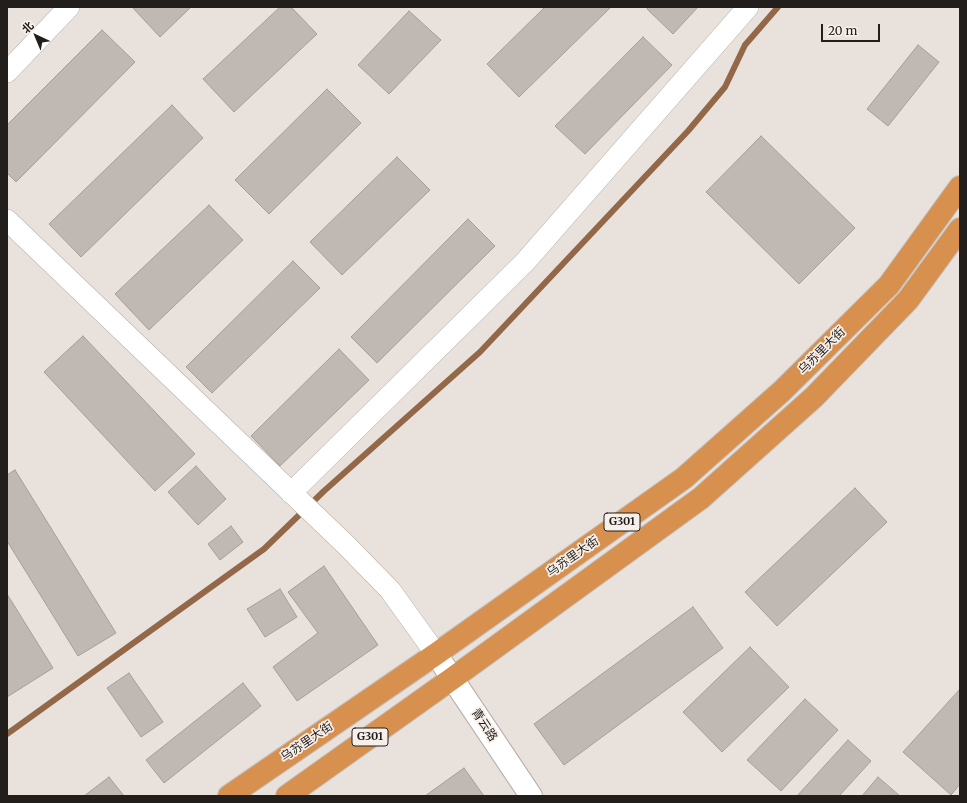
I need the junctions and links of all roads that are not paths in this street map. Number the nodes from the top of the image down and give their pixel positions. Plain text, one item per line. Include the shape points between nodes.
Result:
1 (69, 7) edge
2 (748, 7) edge
3 (7, 72) edge
4 (960, 187) edge
5 (7, 220) edge
6 (960, 229) edge
7 (291, 493) junction
8 (436, 654) junction
9 (453, 678) junction
10 (229, 796) edge
11 (287, 796) edge
12 (531, 796) edge

1 - 3 street
2 - 7 street via 525,262
4 - 8 highway, 乌苏里大街 / G301 via 889,285 770,402 684,478
5 - 7 street
6 - 9 highway, G301 via 908,300 814,397 700,498
7 - 8 street via 390,590
8 - 9 main road, 青云路
8 - 10 highway, 乌苏里大街 / G301
9 - 11 highway, G301
9 - 12 main road, 青云路

